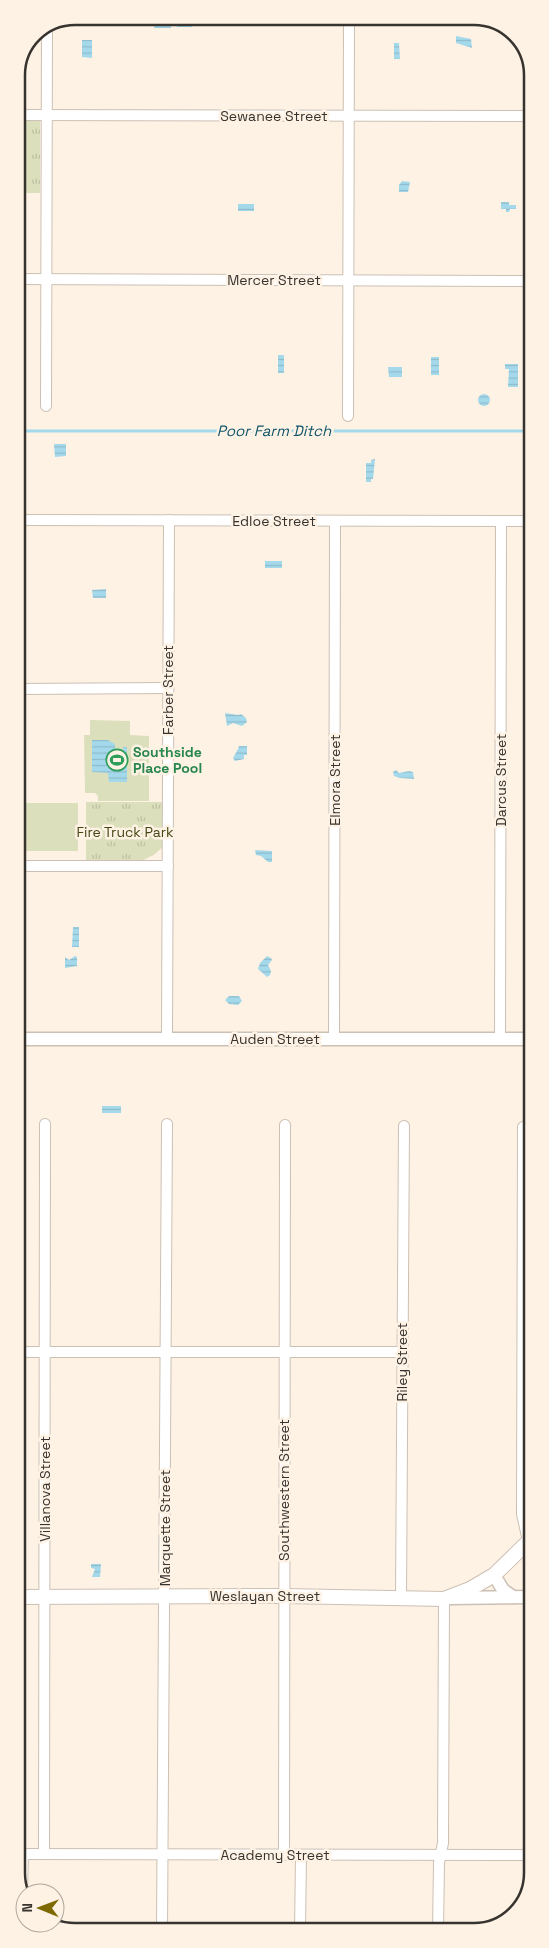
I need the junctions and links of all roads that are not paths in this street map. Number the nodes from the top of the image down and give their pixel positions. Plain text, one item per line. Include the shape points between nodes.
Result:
1 (349, 25) edge
2 (47, 33) edge
3 (25, 115) edge
4 (46, 115) junction
5 (348, 116) junction
6 (524, 116) edge
7 (25, 279) edge
8 (46, 280) junction
9 (348, 280) junction
10 (524, 281) edge
11 (46, 406) dead end
12 (348, 416) dead end
13 (25, 520) edge
14 (169, 520) junction
15 (335, 521) junction
16 (501, 521) junction
17 (524, 521) edge
18 (168, 688) junction
19 (25, 689) edge
20 (25, 866) edge
21 (168, 866) junction
22 (25, 1039) edge
23 (168, 1039) junction
24 (334, 1039) junction
25 (500, 1039) junction
26 (524, 1039) edge
27 (45, 1124) dead end
28 (167, 1124) dead end
29 (285, 1125) dead end
30 (404, 1126) dead end
31 (523, 1127) dead end
32 (524, 1144) edge
33 (166, 1351) junction
34 (284, 1351) junction
35 (25, 1352) edge
36 (45, 1352) junction
37 (402, 1352) junction
38 (524, 1443) edge
39 (524, 1520) edge
40 (524, 1545) edge
41 (494, 1575) junction
42 (284, 1596) junction
43 (25, 1597) edge
44 (44, 1597) junction
45 (164, 1597) junction
46 (401, 1597) junction
47 (512, 1597) junction
48 (524, 1597) edge
49 (444, 1598) junction
50 (25, 1854) edge
51 (44, 1854) junction
52 (163, 1855) junction
53 (284, 1855) junction
54 (300, 1855) junction
55 (442, 1855) junction
56 (524, 1856) edge
57 (162, 1923) edge
58 (300, 1923) edge
59 (438, 1923) edge

1 - 5 street
2 - 4 street
3 - 4 street, Sewanee Street
4 - 5 street, Sewanee Street
4 - 8 street
5 - 6 street, Sewanee Street
5 - 9 street
7 - 8 street, Mercer Street
8 - 9 street, Mercer Street
8 - 11 street
9 - 10 street, Mercer Street
9 - 12 street
13 - 14 street, Edloe Street
14 - 15 street, Edloe Street
14 - 18 street, Farber Street
15 - 16 street, Edloe Street
15 - 24 street, Elmora Street
16 - 17 street, Edloe Street
16 - 25 street, Darcus Street
18 - 19 street
18 - 21 street, Farber Street
20 - 21 street
21 - 23 street, Farber Street
22 - 23 street, Auden Street
23 - 24 street, Auden Street
24 - 25 street, Auden Street
25 - 26 street, Auden Street
27 - 36 street, Villanova Street
28 - 33 street, Marquette Street
29 - 34 street, Southwestern Street
30 - 37 street, Riley Street
31 - 32 street
33 - 34 street
33 - 36 street
33 - 45 street, Marquette Street
34 - 37 street
34 - 42 street, Southwestern Street
35 - 36 street
36 - 44 street, Villanova Street
37 - 46 street, Riley Street
38 - 39 street
40 - 41 main road
41 - 47 street via 503,1590
41 - 49 main road via 470,1589
42 - 45 main road, Weslayan Street
42 - 46 main road, Weslayan Street
42 - 53 street, Southwestern Street
43 - 44 main road, Weslayan Street
44 - 45 main road, Weslayan Street
44 - 51 street, Villanova Street
45 - 52 street, Marquette Street
46 - 49 main road, Weslayan Street
47 - 48 street, Weslayan Street
47 - 49 street, Weslayan Street
49 - 55 street
50 - 51 street, Academy Street
51 - 52 street, Academy Street
52 - 53 street, Academy Street
52 - 57 street, Marquette Street
53 - 54 street, Academy Street
54 - 55 street, Academy Street
54 - 58 street
55 - 56 street, Academy Street
55 - 59 street via 439,1863

